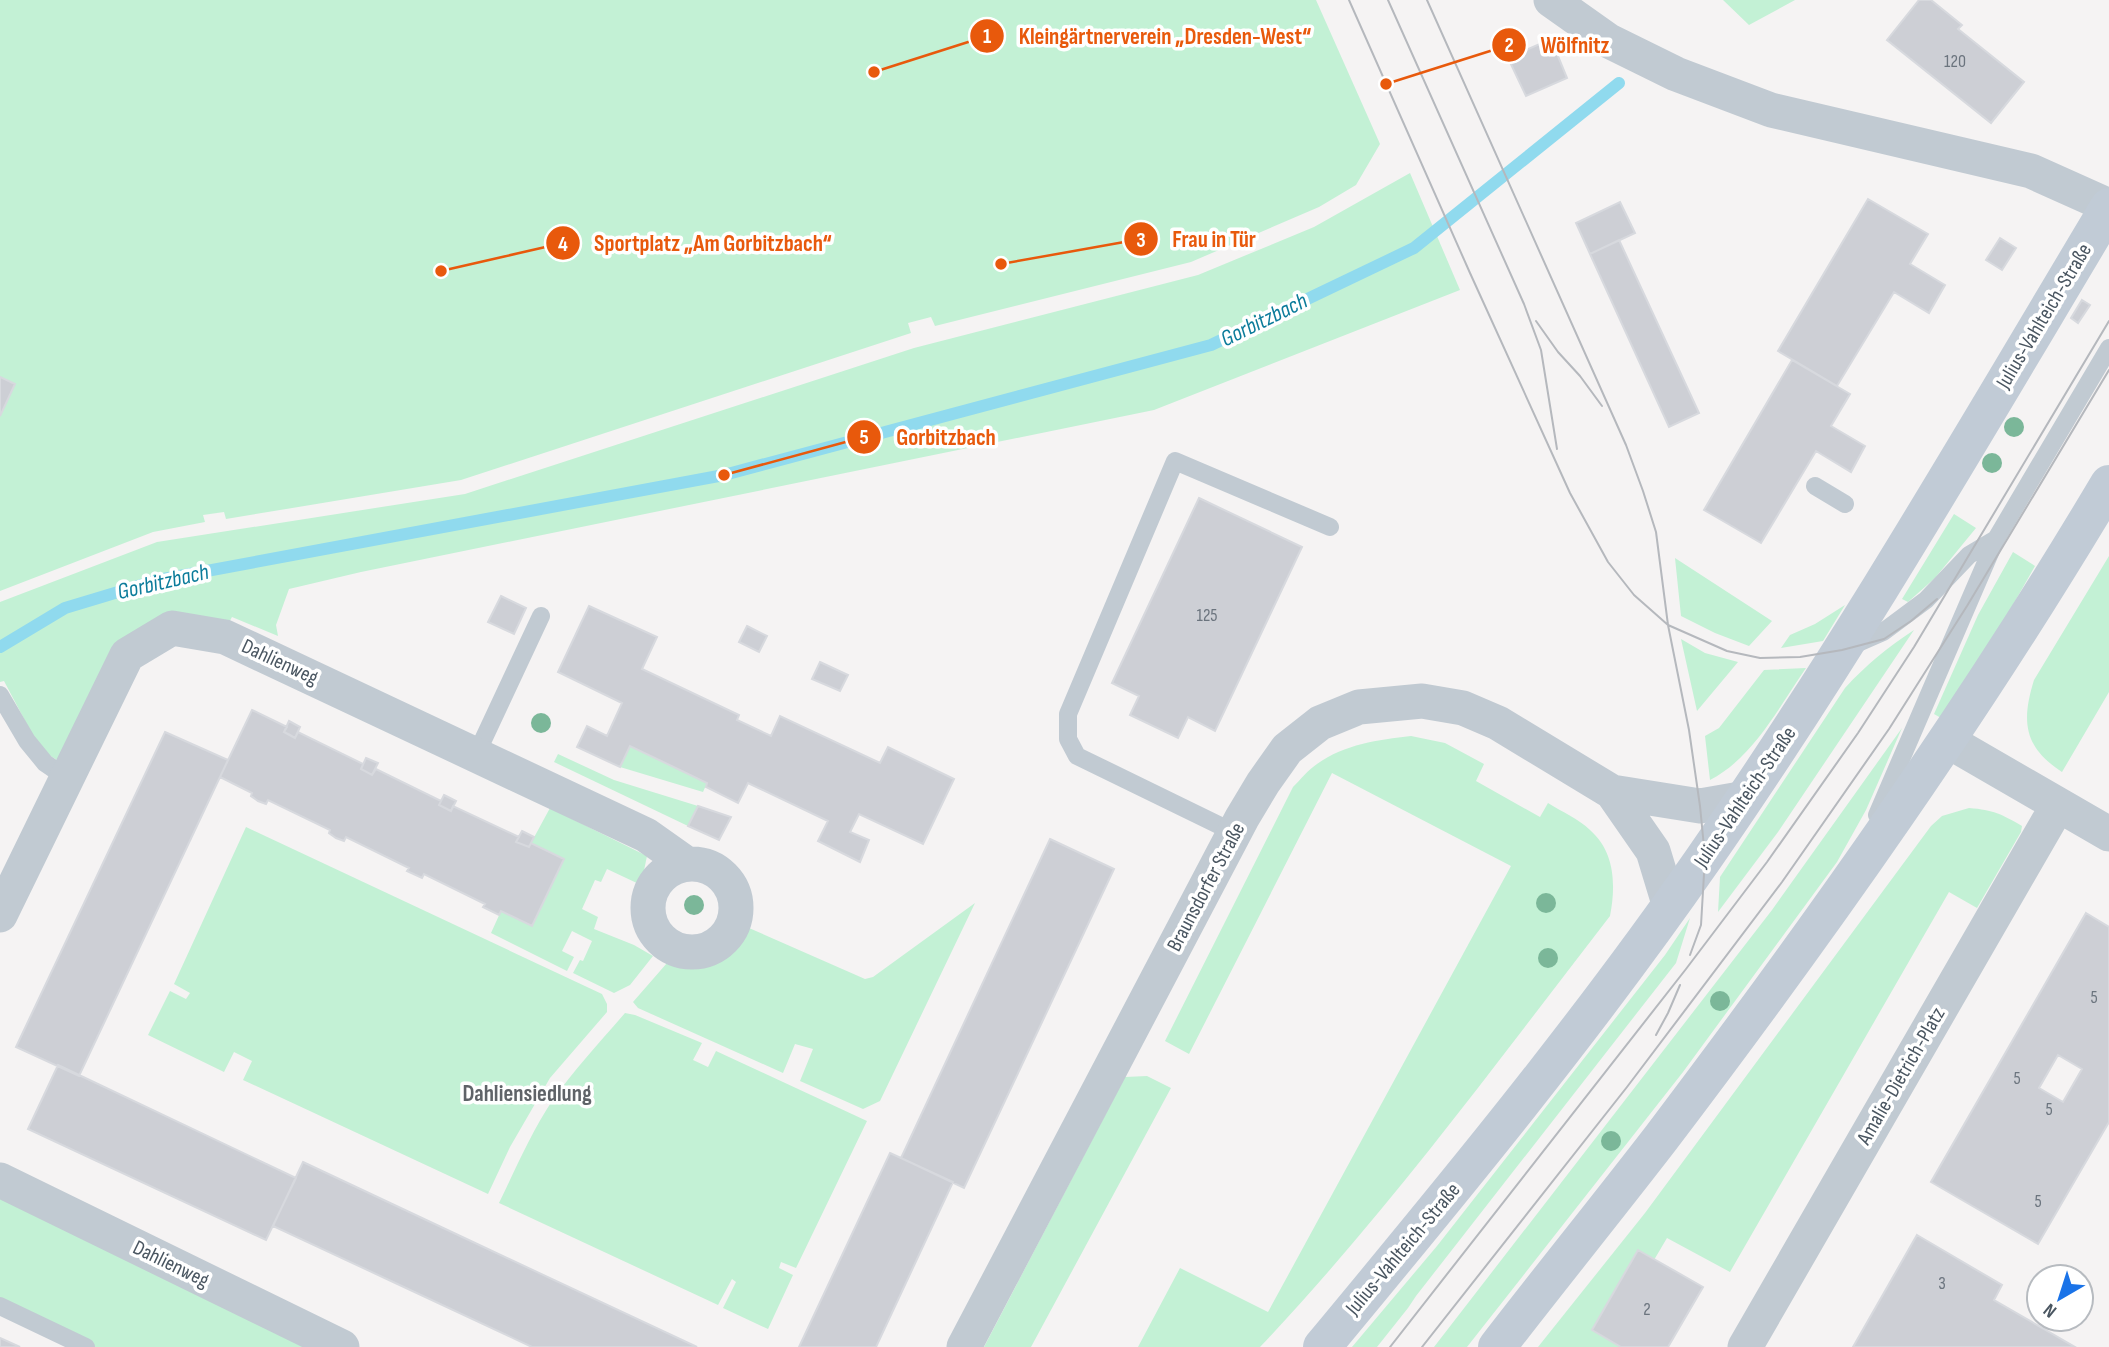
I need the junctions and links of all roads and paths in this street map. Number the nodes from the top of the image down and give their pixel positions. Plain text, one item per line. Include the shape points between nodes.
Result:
1 (1551, 0) edge
2 (2109, 206) edge
3 (2109, 348) edge
4 (2109, 484) edge
5 (1815, 486) dead end
6 (1845, 504) dead end
7 (1330, 527) dead end
8 (1996, 539) junction
9 (541, 616) dead end
10 (1842, 650) junction
11 (0, 695) edge
12 (1948, 741) junction
13 (476, 755) junction
14 (67, 778) junction
15 (1612, 792) junction
16 (1746, 798) junction
17 (2058, 805) junction
18 (1235, 833) junction
19 (2109, 834) edge
20 (687, 864) dead end
21 (1843, 891) junction
22 (1670, 907) junction
23 (0, 915) edge
24 (0, 1180) edge
25 (0, 1306) edge
26 (86, 1347) edge
27 (342, 1347) edge
28 (964, 1347) edge
29 (1322, 1347) edge
30 (1497, 1347) edge
31 (1745, 1347) edge

1 - 2 street, Julius-Vahlteich-Straße via 1609,41 1676,75 1759,106 2032,171
2 - 10 main road, Julius-Vahlteich-Straße
3 - 8 lane
4 - 12 main road
5 - 6 lane
7 - 18 lane via 1175,461 1068,714 1068,739 1077,756
8 - 10 lane via 1969,555 1926,600 1883,632
8 - 21 lane
9 - 13 lane
10 - 16 main road, Julius-Vahlteich-Straße
11 - 14 lane via 27,741 45,763
12 - 17 street
12 - 21 main road
13 - 14 street, Dahlienweg via 225,637 172,628 127,655
13 - 20 street, Dahlienweg via 646,835
14 - 23 street, Dahlienweg
15 - 16 street, Braunsdorfer Straße via 1700,806
15 - 18 street, Braunsdorfer Straße via 1498,723 1463,708 1422,701 1359,707 1320,723 1287,749
15 - 22 street, Braunsdorfer Straße via 1653,851
16 - 22 main road, Julius-Vahlteich-Straße
17 - 19 street
17 - 31 street, Amalie-Dietrich-Platz
18 - 28 street, Braunsdorfer Straße
21 - 30 main road via 1661,1138
22 - 29 main road, Julius-Vahlteich-Straße via 1467,1171
24 - 27 street, Dahlienweg
25 - 26 lane

